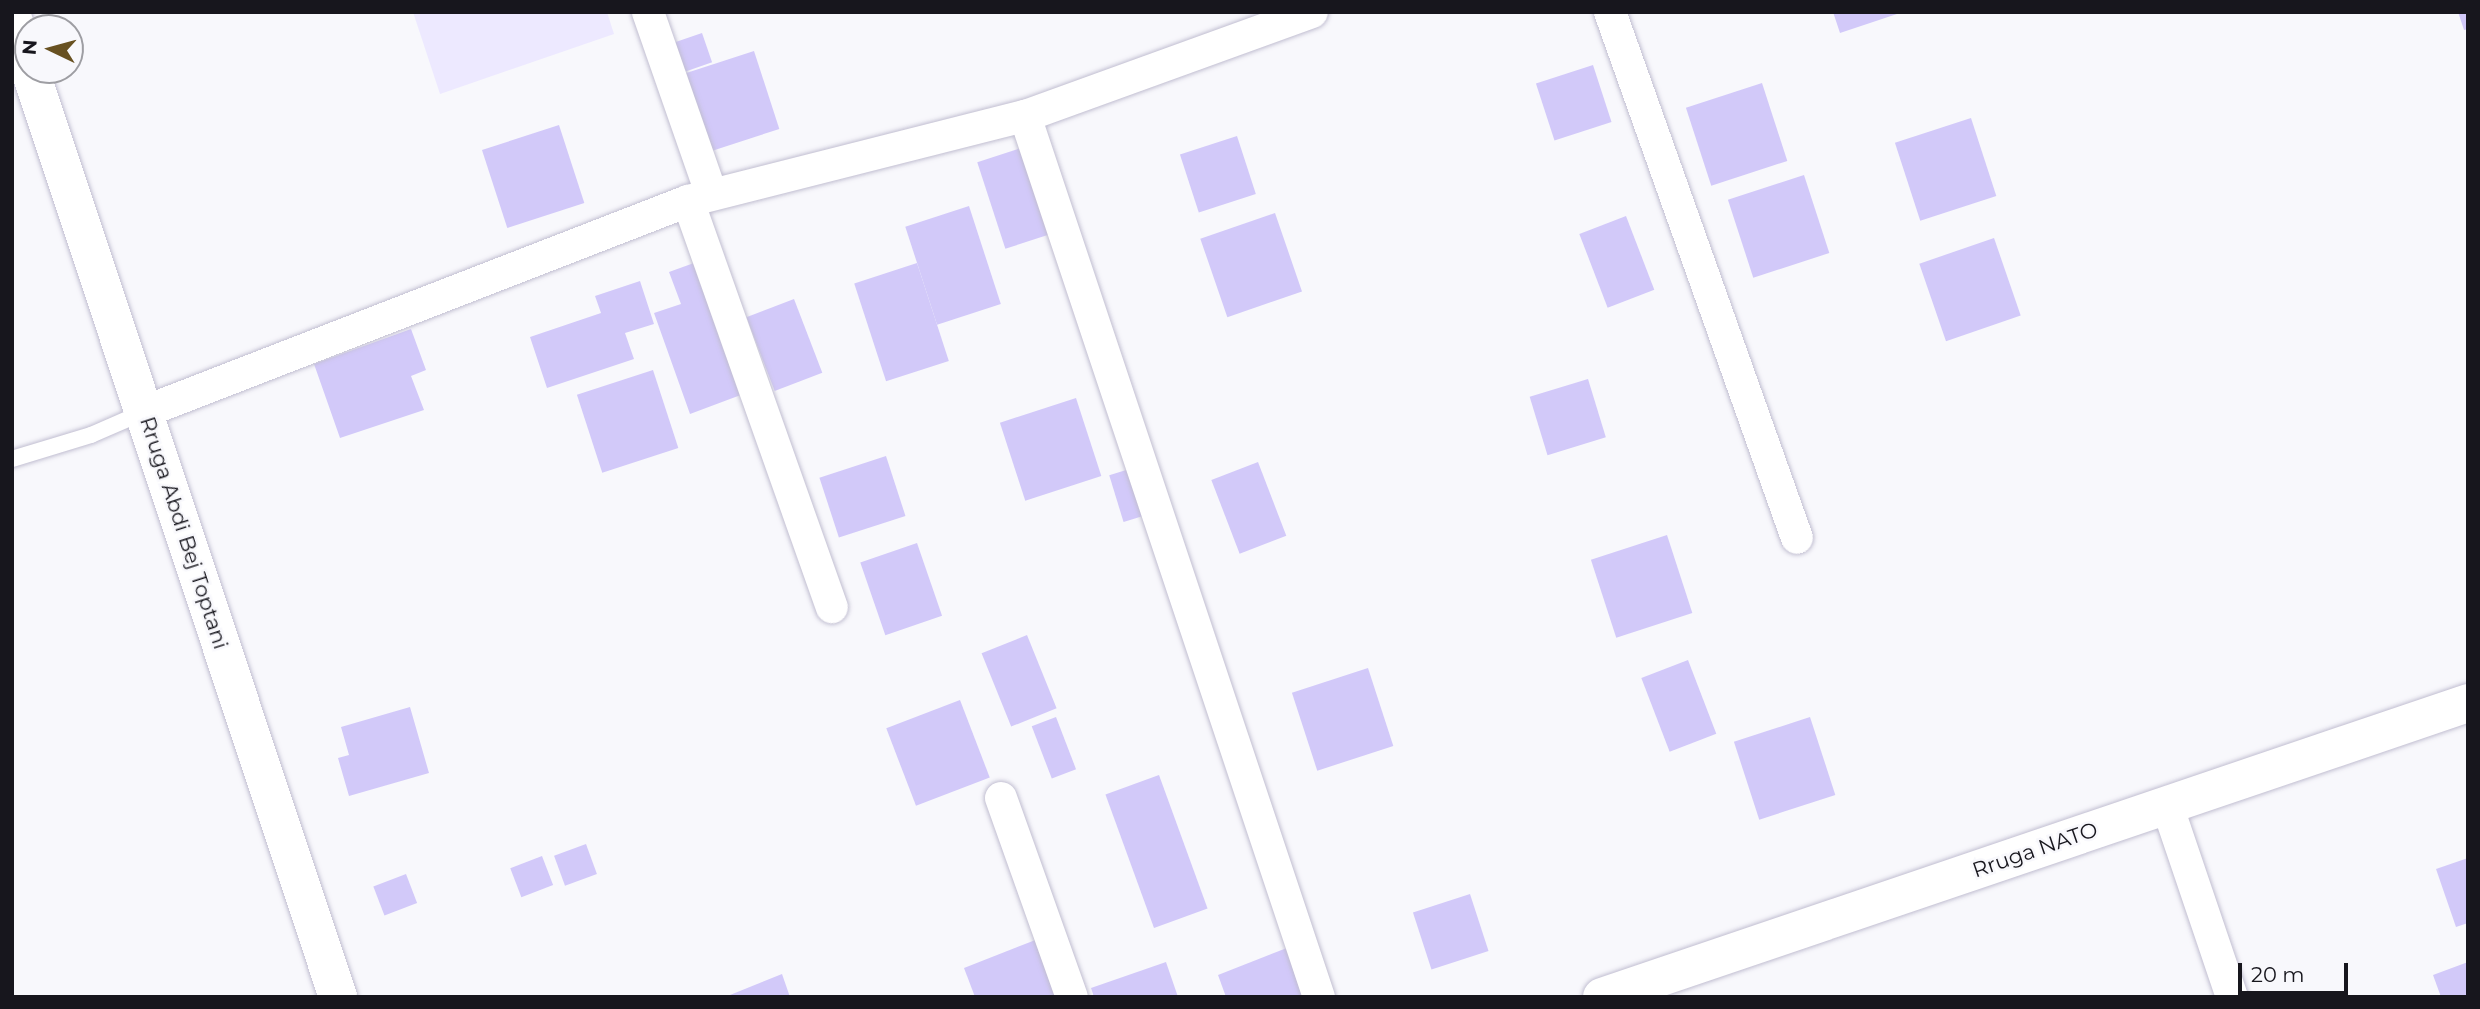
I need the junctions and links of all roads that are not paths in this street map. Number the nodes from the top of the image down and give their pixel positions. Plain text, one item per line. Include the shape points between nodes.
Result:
1 (648, 12) edge
2 (1610, 12) edge
3 (1293, 15) edge
4 (35, 84) edge
5 (1025, 116) junction
6 (699, 197) junction
7 (144, 412) junction
8 (12, 459) edge
9 (1797, 538) dead end
10 (832, 607) dead end
11 (2468, 702) edge
12 (1001, 798) dead end
13 (2167, 805) junction
14 (338, 997) edge
15 (1072, 997) edge
16 (1319, 997) edge
17 (1602, 997) edge
18 (2232, 997) edge

1 - 6 street
2 - 9 street
3 - 5 street
4 - 7 main road, Rruga Abdi Bej Toptani
5 - 6 street
5 - 16 street
6 - 7 street
6 - 10 street
7 - 8 lane via 91,435
7 - 14 main road, Rruga Abdi Bej Toptani
11 - 13 main road, Rruga NATO
12 - 15 street
13 - 17 main road, Rruga NATO
13 - 18 street

